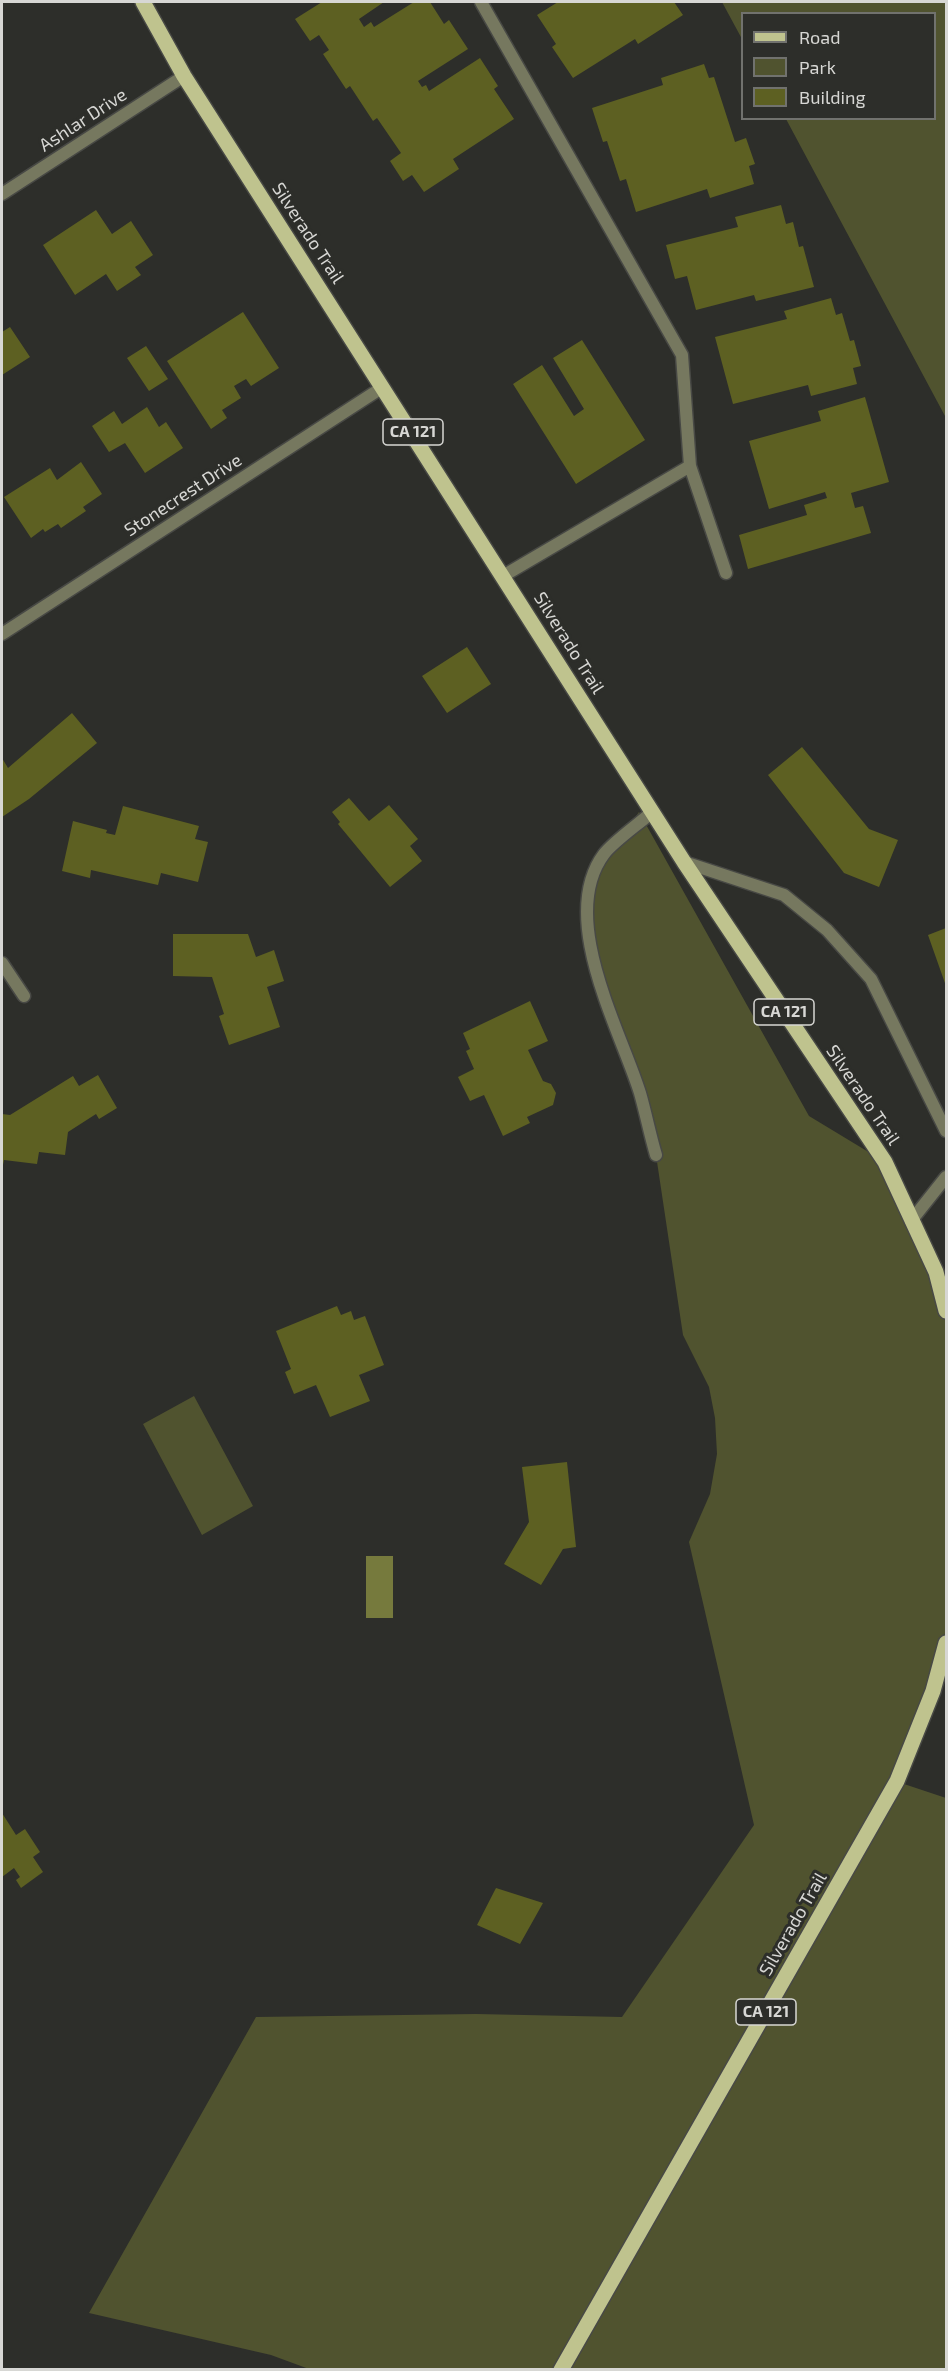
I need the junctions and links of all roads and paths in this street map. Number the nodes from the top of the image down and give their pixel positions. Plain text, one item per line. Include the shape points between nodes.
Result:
1 (144, 2) edge
2 (481, 2) edge
3 (184, 76) junction
4 (2, 194) edge
5 (383, 387) junction
6 (690, 466) junction
7 (726, 573) dead end
8 (503, 576) junction
9 (2, 634) edge
10 (652, 812) junction
11 (684, 862) junction
12 (2, 963) edge
13 (24, 996) dead end
14 (946, 1131) edge
15 (656, 1155) dead end
16 (946, 1176) edge
17 (911, 1221) junction
18 (946, 1311) edge
19 (946, 1643) edge
20 (561, 2370) edge

1 - 3 main road, Silverado Trail / CA 121
2 - 6 street via 682,355
3 - 4 street, Ashlar Drive
3 - 5 main road, Silverado Trail / CA 121
5 - 8 main road, Silverado Trail / CA 121
5 - 9 street, Stonecrest Drive
6 - 7 street
6 - 8 street
8 - 10 main road, Silverado Trail / CA 121
10 - 11 main road, Silverado Trail / CA 121
10 - 15 street via 604,854 591,881 587,940 640,1094
11 - 14 street via 784,895 827,930 871,979
11 - 17 main road, Silverado Trail / CA 121 via 885,1162
12 - 13 street
16 - 17 street
17 - 18 main road, Silverado Trail / CA 121 via 936,1272
19 - 20 main road, Silverado Trail / CA 121 via 933,1691 897,1781

